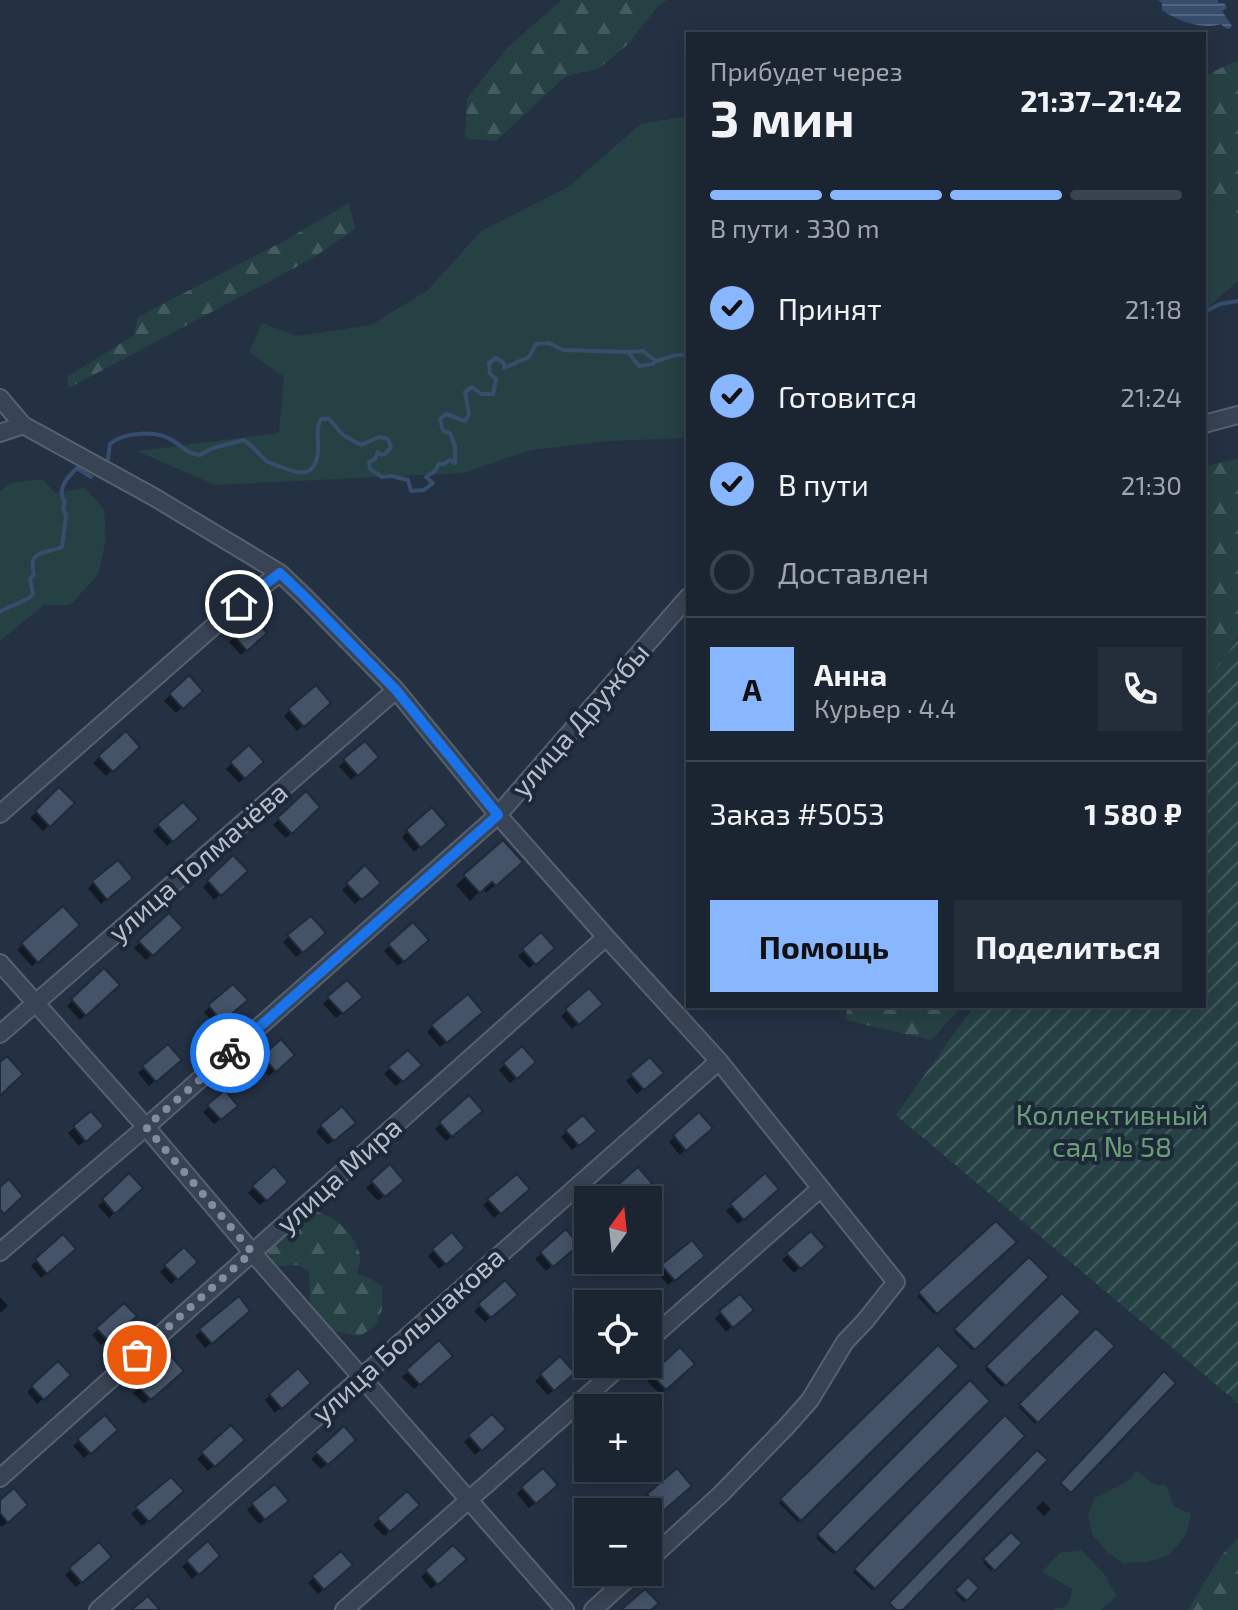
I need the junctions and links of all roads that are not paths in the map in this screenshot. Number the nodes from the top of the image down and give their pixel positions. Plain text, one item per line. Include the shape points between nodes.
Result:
1 (0, 398) edge
2 (1238, 415) edge
3 (1206, 423) edge
4 (23, 425) junction
5 (0, 433) edge
6 (280, 573) junction
7 (686, 599) edge
8 (396, 690) junction
9 (0, 814) edge
10 (498, 815) junction
11 (606, 937) junction
12 (0, 963) edge
13 (36, 1003) junction
14 (0, 1034) edge
15 (719, 1061) junction
16 (146, 1127) junction
17 (821, 1188) junction
18 (0, 1252) edge
19 (252, 1252) junction
20 (662, 1329) edge
21 (361, 1376) junction
22 (607, 1378) edge
23 (0, 1478) edge
24 (469, 1500) junction
25 (662, 1548) edge
26 (620, 1586) edge
27 (98, 1610) edge
28 (344, 1610) edge
29 (565, 1610) edge
30 (593, 1610) edge

1 - 4 street
2 - 3 street
4 - 5 street
4 - 6 street
6 - 8 street
6 - 9 street
7 - 10 street, улица Дружбы
8 - 10 street
8 - 13 street, улица Толмачёва
10 - 11 street
10 - 16 street, улица Дружбы
11 - 15 street
11 - 19 street, улица Мира
12 - 13 street
13 - 14 street, улица Толмачёва
13 - 16 street
15 - 17 street
15 - 21 street, улица Большакова
16 - 18 street, улица Дружбы
16 - 19 street
17 - 20 street
17 - 25 street via 896,1282 845,1342 810,1400
19 - 21 street
19 - 23 street, улица Мира
21 - 24 street
21 - 27 street, улица Большакова
22 - 24 street
24 - 28 street
24 - 29 street
26 - 30 street

